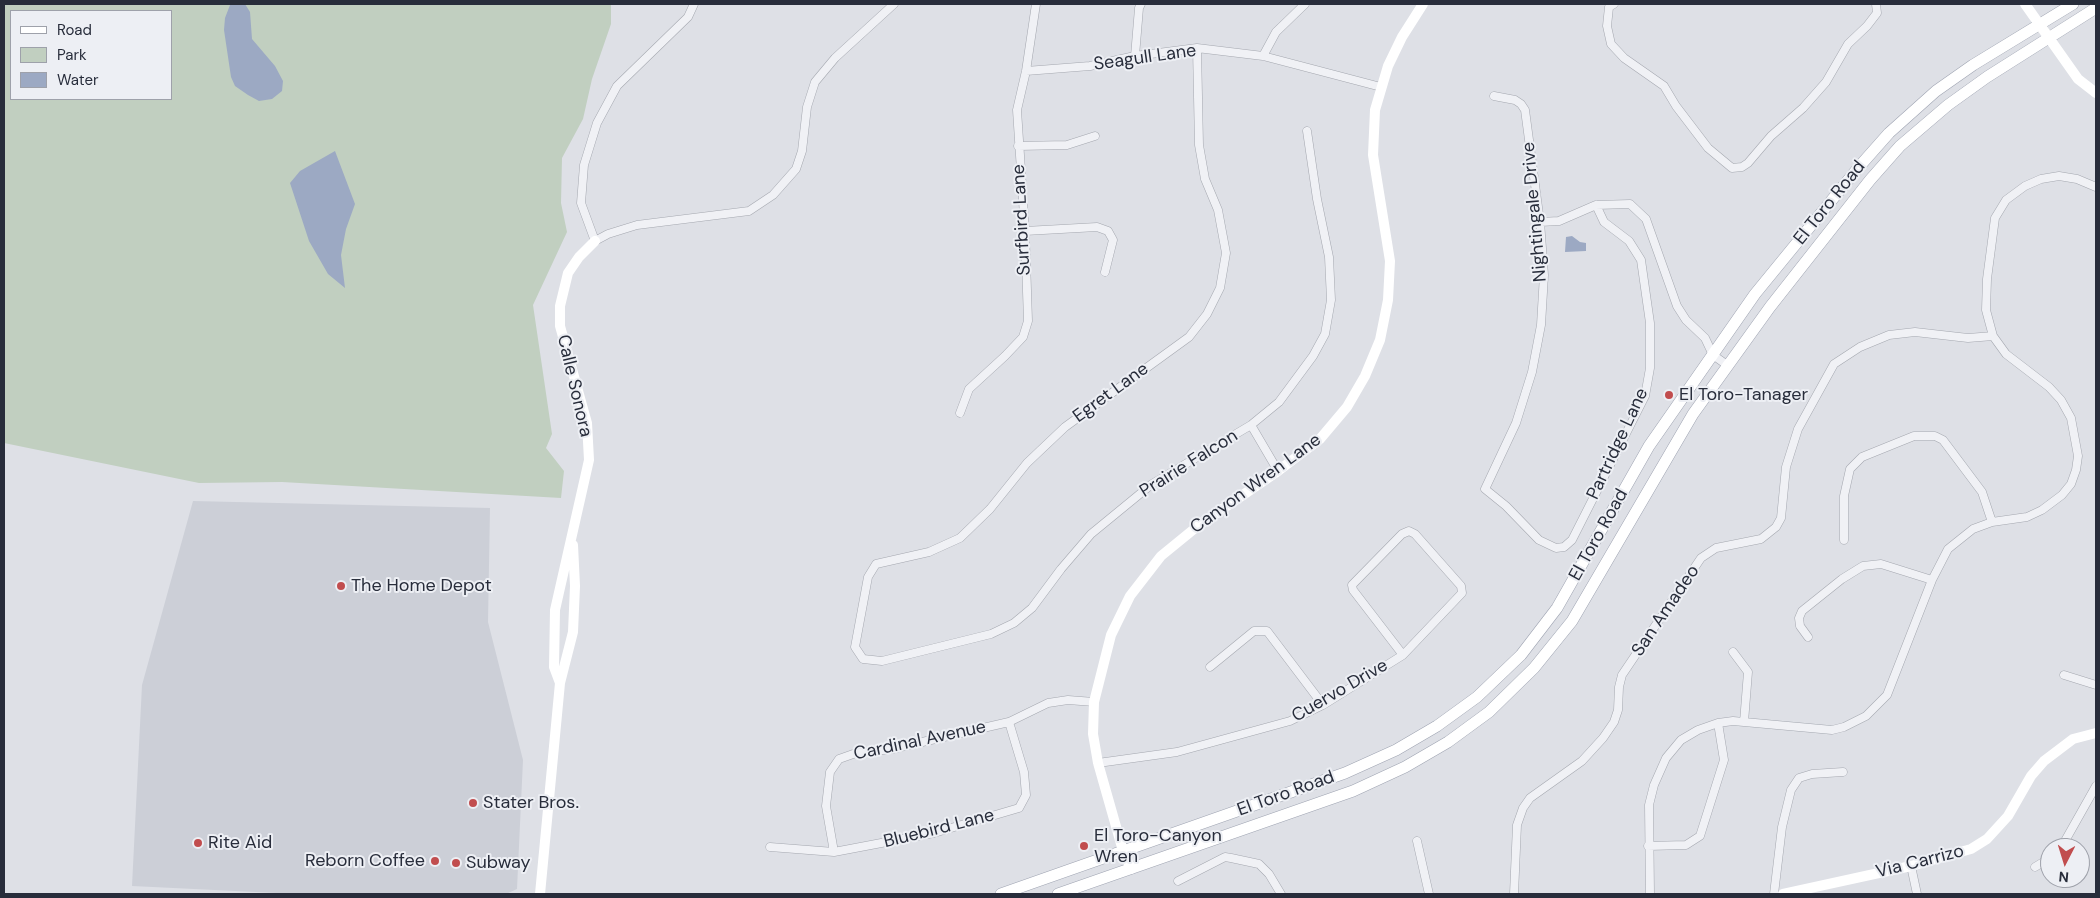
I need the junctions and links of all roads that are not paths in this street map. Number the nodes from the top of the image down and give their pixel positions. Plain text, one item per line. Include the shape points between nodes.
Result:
1 (694, 4) edge
2 (894, 4) edge
3 (1036, 4) edge
4 (1141, 4) edge
5 (1305, 4) edge
6 (1423, 4) edge
7 (1614, 4) edge
8 (1876, 4) edge
9 (2025, 4) edge
10 (2073, 4) edge
11 (2096, 8) edge
12 (2040, 26) junction
13 (2049, 38) junction
14 (1197, 48) junction
15 (1135, 56) junction
16 (1263, 56) junction
17 (1026, 71) junction
18 (1381, 87) junction
19 (2096, 93) edge
20 (1494, 96) dead end
21 (1307, 131) dead end
22 (1095, 136) dead end
23 (1018, 146) junction
24 (2096, 187) edge
25 (1596, 204) junction
26 (1540, 222) junction
27 (1025, 231) junction
28 (595, 241) junction
29 (1105, 272) dead end
30 (1993, 336) junction
31 (1713, 355) junction
32 (1727, 365) junction
33 (960, 413) dead end
34 (1251, 425) junction
35 (1278, 471) junction
36 (1485, 490) joint
37 (1992, 522) junction
38 (573, 540) junction
39 (1844, 540) dead end
40 (1932, 580) junction
41 (575, 597) junction
42 (556, 603) junction
43 (1808, 637) dead end
44 (1733, 652) dead end
45 (1403, 655) junction
46 (863, 659) joint
47 (1210, 667) dead end
48 (2064, 676) dead end
49 (560, 683) junction
50 (2096, 685) edge
51 (1094, 702) junction
52 (1323, 705) junction
53 (1008, 722) junction
54 (1744, 722) junction
55 (1718, 723) junction
56 (2096, 732) edge
57 (1098, 763) junction
58 (1843, 772) dead end
59 (2096, 786) edge
60 (2067, 838) edge
61 (1417, 841) dead end
62 (770, 846) dead end
63 (1648, 846) junction
64 (1123, 851) junction
65 (834, 852) junction
66 (2040, 863) edge
67 (1911, 866) junction
68 (2035, 866) dead end
69 (1131, 869) junction
70 (1178, 880) dead end
71 (540, 894) edge
72 (1000, 894) edge
73 (1058, 894) edge
74 (1281, 894) edge
75 (1429, 894) edge
76 (1514, 894) edge
77 (1650, 894) edge
78 (1774, 894) edge
79 (1783, 894) edge
80 (1917, 894) edge

1 - 28 street via 688,17 617,86 598,124 584,165 581,203
2 - 28 street via 835,58 816,82 796,169 774,195 749,211 637,225
3 - 17 street, Surfbird Lane
4 - 15 street via 1138,8
5 - 16 street via 1276,32
6 - 18 street, Canyon Wren Lane via 1402,37
7 - 8 street via 1609,7 1607,26 1611,44 1624,58 1664,86 1708,148 1732,168 1748,163 1826,82 1848,44 1877,13
9 - 12 street
10 - 12 main road, El Toro Road
11 - 13 main road, El Toro Road
12 - 13 street
12 - 31 main road, El Toro Road via 1958,76 1912,110 1889,133 1755,294
13 - 19 street via 2078,79
13 - 32 main road, El Toro Road via 1948,105 1900,146 1836,221
14 - 15 street, Seagull Lane
14 - 16 street, Seagull Lane
14 - 46 street, Egret Lane via 1199,145 1205,179 1218,210 1226,253 1220,288 1207,314 1188,337 1065,427 960,538 929,552 876,564 868,577 855,647
15 - 17 street, Seagull Lane via 1090,66
16 - 18 street, Seagull Lane
17 - 23 street, Surfbird Lane via 1017,110
18 - 35 street, Canyon Wren Lane via 1375,110 1373,155 1390,261 1388,300 1380,340 1365,376 1343,413 1320,439
20 - 26 street, Nightingale Drive via 1515,100 1524,107
21 - 34 street, Prairie Falcon via 1329,257 1331,300 1325,334 1279,402
22 - 23 street via 1068,145
23 - 27 street, Surfbird Lane
24 - 30 street via 2059,176 2026,186 2006,200 1994,218 1990,243 1986,310
25 - 26 street via 1559,221
25 - 31 street via 1630,204 1646,219 1677,306 1705,338
25 - 36 street, Partridge Lane via 1604,222 1629,242 1641,260 1650,323 1650,368 1646,392 1572,540 1560,548 1539,540 1506,506
26 - 36 street, Nightingale Drive via 1544,275 1536,358 1516,423
27 - 29 street via 1097,226 1108,231 1113,240
27 - 33 street, Surfbird Lane via 1028,322 1023,337 969,389
28 - 38 street, Calle Sonora via 568,273 560,306 560,326 587,423 589,460
30 - 37 street via 2006,354 2061,400 2071,418 2078,456 2071,484 2050,504 2027,517
30 - 76 street, San Amadeo via 1968,338 1915,332 1889,335 1860,347 1834,364 1798,428 1786,467 1781,518 1776,527 1761,539 1716,548 1702,558 1622,676 1618,687 1618,710 1603,738 1582,761 1530,798 1523,808 1517,825
31 - 32 street
31 - 64 main road, El Toro Road via 1649,446 1557,608 1521,655 1477,696 1438,726 1345,773
32 - 69 main road, El Toro Road via 1693,414 1572,621 1534,668 1489,712 1448,742 1405,767 1353,791
34 - 35 street
34 - 46 street, Prairie Falcon via 1152,484 1091,534 1032,608 1014,623 991,634 882,660
35 - 51 street, Canyon Wren Lane via 1199,525 1161,556 1130,596 1111,635
37 - 39 street via 1982,492 1943,440 1935,436 1914,436 1862,457 1850,470 1844,496
37 - 40 street via 1972,529 1955,542
38 - 41 street, Calle Sonora
38 - 42 street, Calle Sonora
40 - 43 street via 1881,564 1862,566 1802,611 1800,626
40 - 54 street via 1897,675 1876,708 1855,722 1832,730
41 - 42 street
41 - 49 street, Calle Sonora via 573,632
42 - 49 street, Calle Sonora via 554,667
44 - 54 street via 1748,672
45 - 45 street, Cuervo Drive via 1352,585 1402,534 1409,531 1460,586 1462,593
45 - 52 street, Cuervo Drive
47 - 52 street via 1254,631 1267,631
48 - 50 street
49 - 71 street, Calle Sonora
51 - 53 street, Cardinal Avenue via 1068,700 1048,703
51 - 57 street, Canyon Wren Lane via 1092,734
52 - 57 street, Cuervo Drive via 1290,722 1177,752
53 - 65 street, Cardinal Avenue via 839,759 830,772 826,806
53 - 65 street, Bluebird Lane via 1024,772 1026,795 1019,808 934,833
54 - 55 street
55 - 63 street via 1681,740 1666,758 1654,785
55 - 63 street via 1724,760 1700,836 1686,845
56 - 67 street, Via Carrizo via 2074,739 2044,761 2031,776 2008,816 1987,839 1972,849
57 - 64 street, Canyon Wren Lane
58 - 78 street via 1799,778 1791,790 1782,826
59 - 60 street
61 - 75 street
62 - 65 street, Bluebird Lane
63 - 77 street
64 - 69 street, Canyon Wren Lane
64 - 72 main road, El Toro Road
66 - 68 street
67 - 79 street, Via Carrizo
67 - 80 street
69 - 73 main road, El Toro Road
70 - 74 street via 1225,857 1259,864 1270,874

